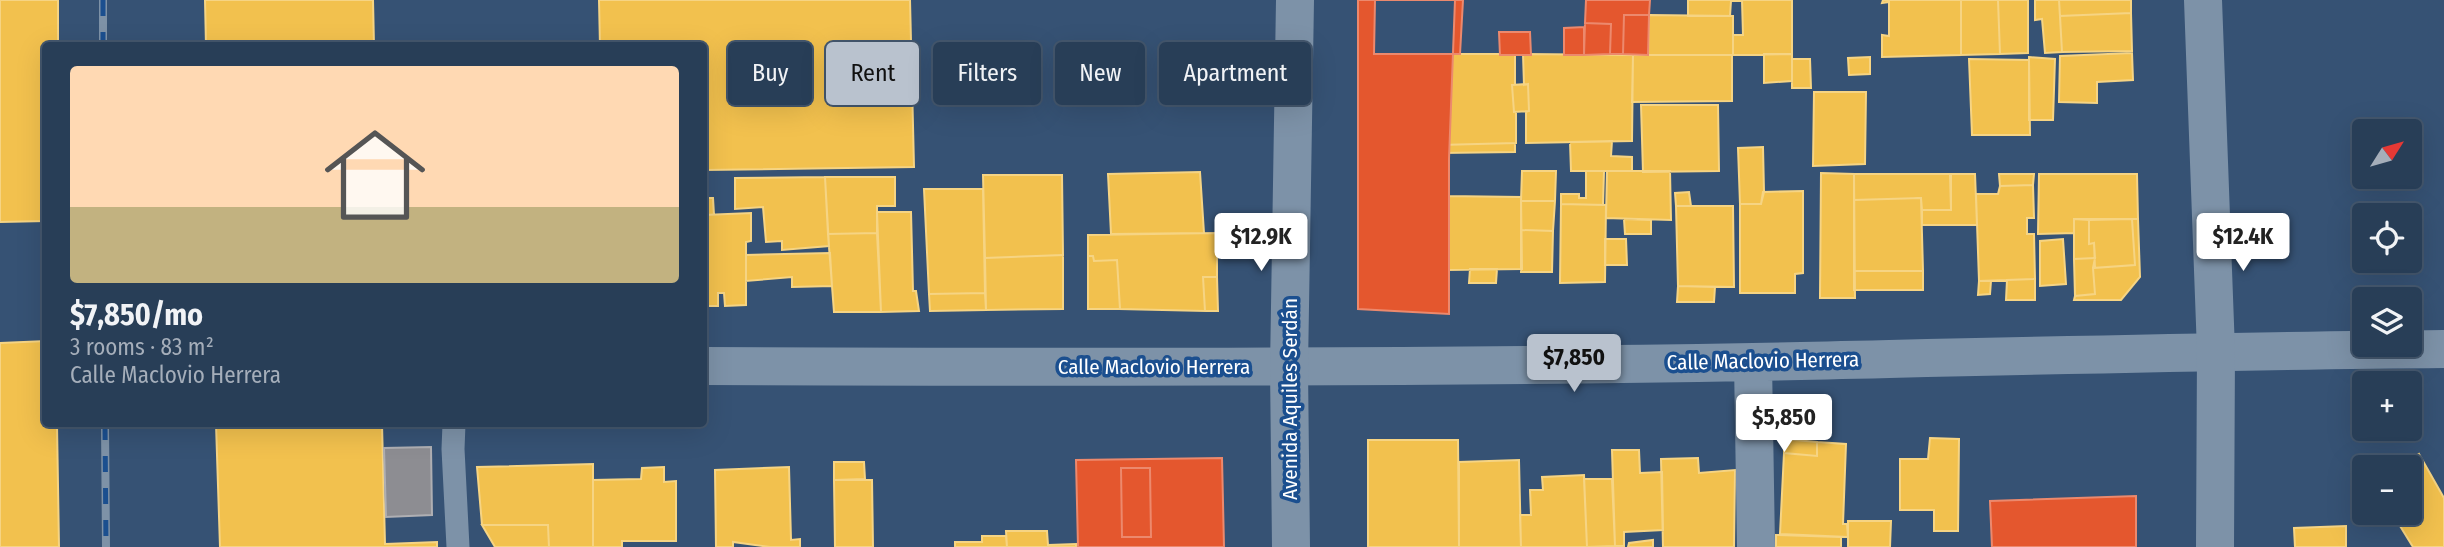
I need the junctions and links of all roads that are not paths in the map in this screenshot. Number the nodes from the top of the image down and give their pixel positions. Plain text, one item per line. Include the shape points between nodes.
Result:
1 (1296, 0) edge
2 (2203, 0) edge
3 (2444, 349) edge
4 (2216, 351) junction
5 (1753, 362) junction
6 (707, 366) edge
7 (1289, 368) junction
8 (454, 427) edge
9 (458, 547) edge
10 (1291, 547) edge
11 (1756, 547) edge
12 (2216, 547) edge

1 - 7 street, Avenida Aquiles Serdán
2 - 4 street
3 - 4 street, Calle Maclovio Herrera
4 - 5 street, Calle Maclovio Herrera
4 - 12 street
5 - 7 street, Calle Maclovio Herrera
5 - 11 street
6 - 7 street, Calle Maclovio Herrera
7 - 10 street, Avenida Aquiles Serdán
8 - 9 lane

